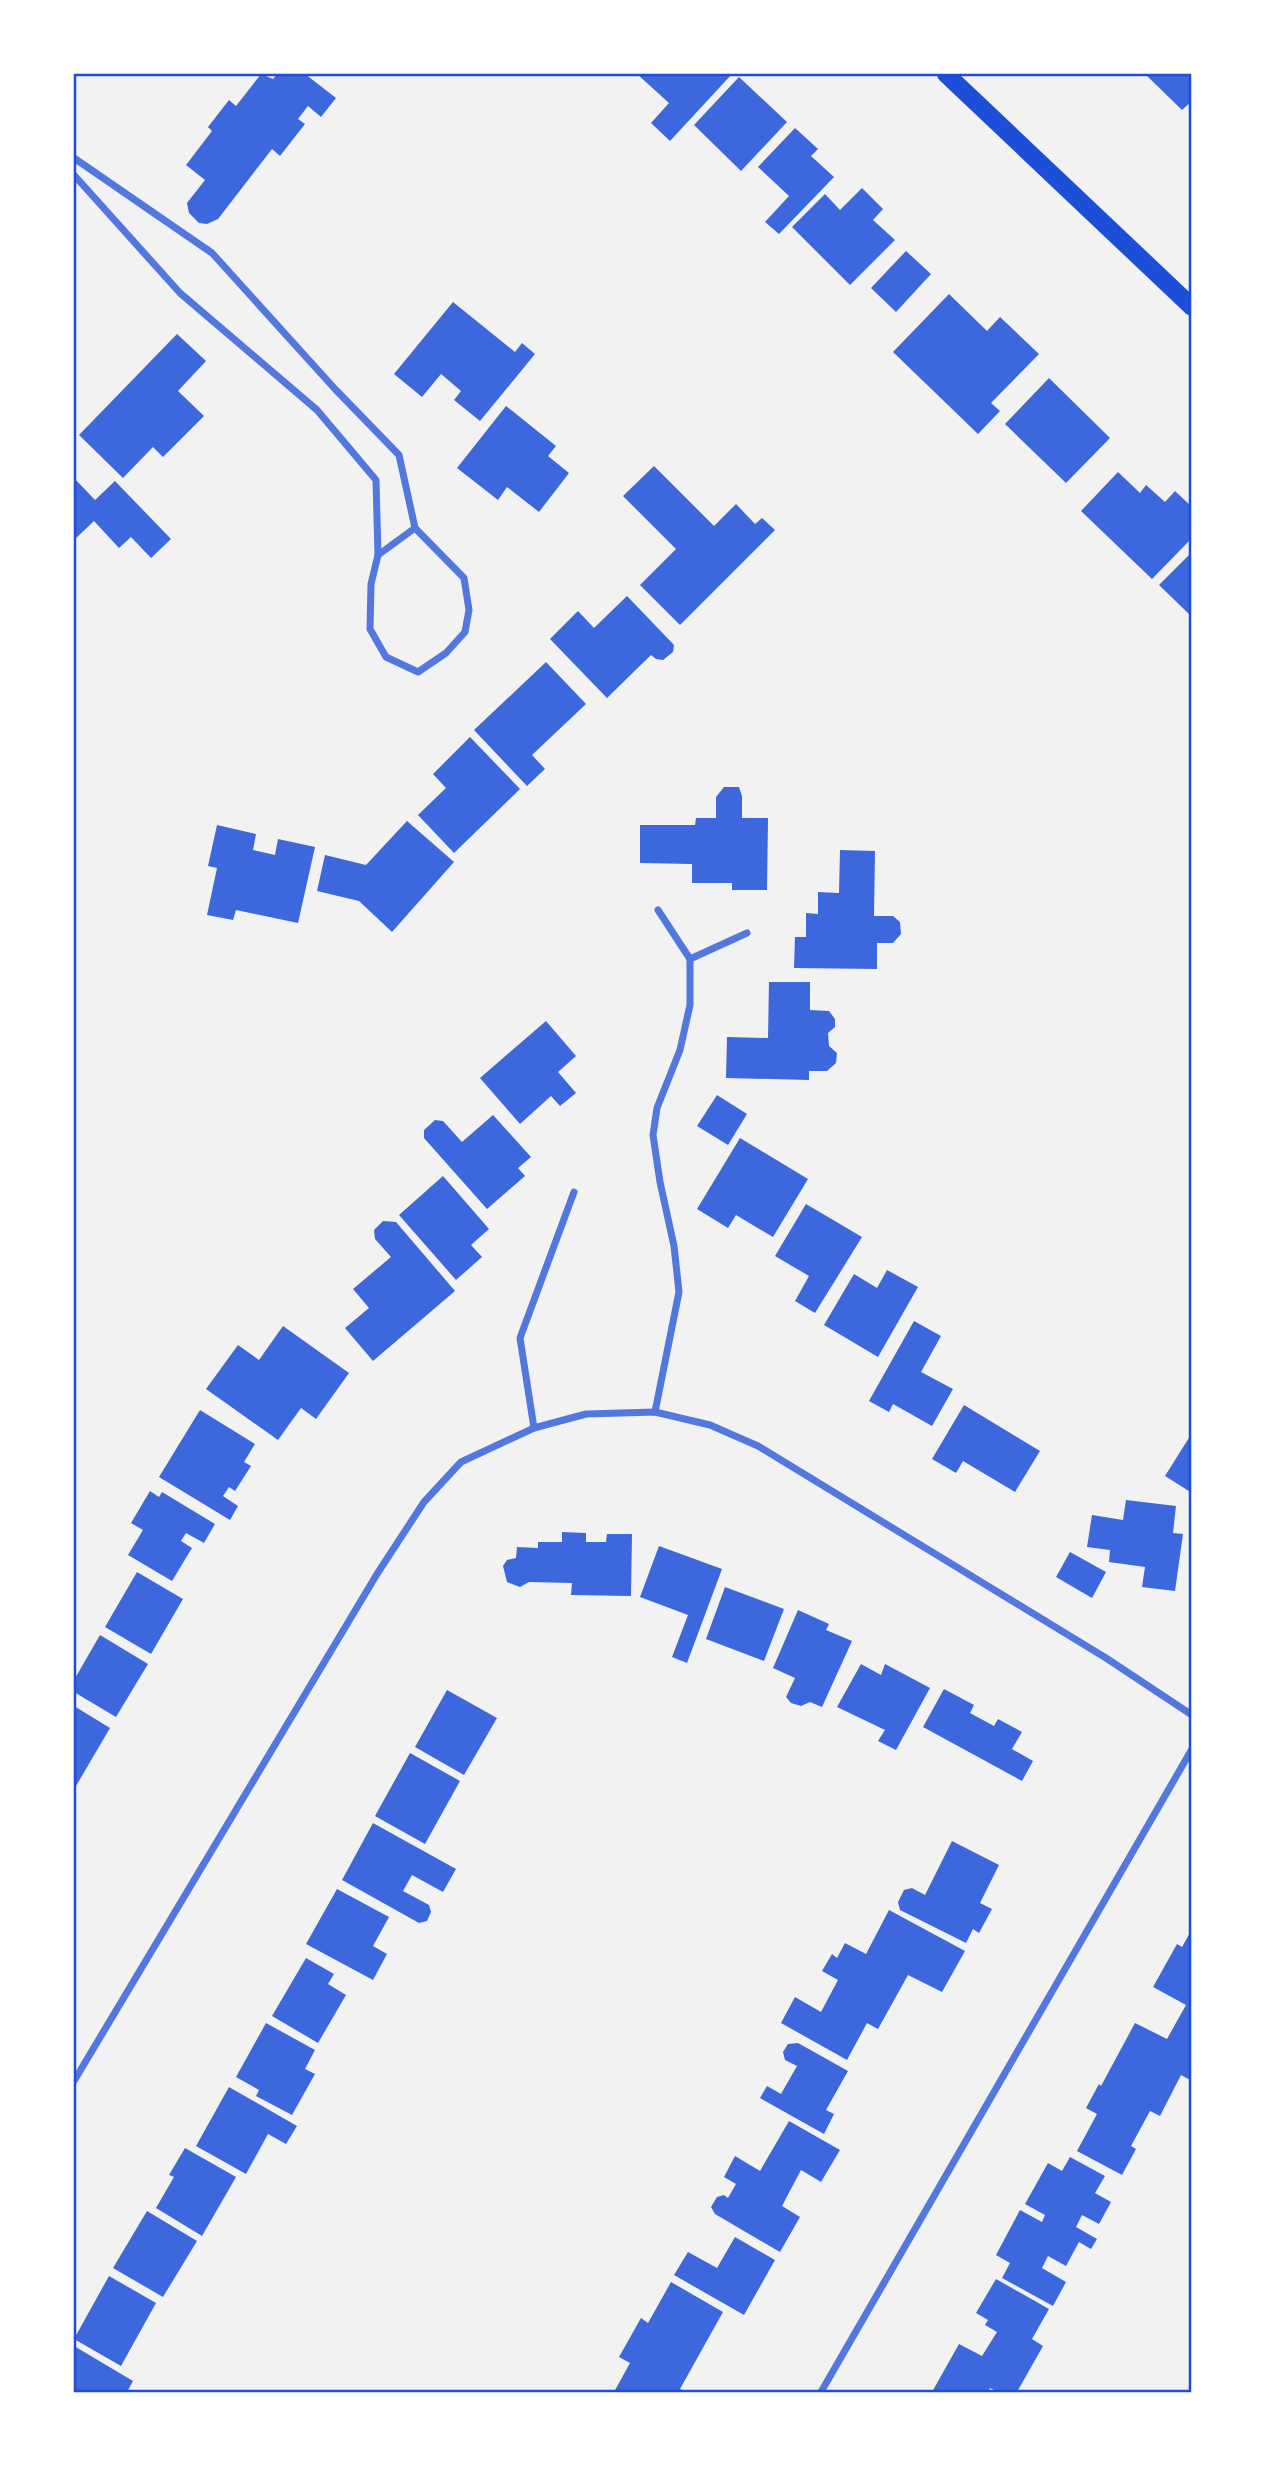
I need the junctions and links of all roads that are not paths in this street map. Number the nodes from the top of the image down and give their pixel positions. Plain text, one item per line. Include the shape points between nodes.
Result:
1 (946, 74) edge
2 (74, 158) edge
3 (74, 175) edge
4 (1192, 307) edge
5 (415, 528) junction
6 (378, 555) junction
7 (658, 910) dead end
8 (747, 933) dead end
9 (690, 959) junction
10 (574, 1192) dead end
11 (655, 1412) junction
12 (534, 1428) junction
13 (1192, 1715) edge
14 (1192, 1749) edge
15 (74, 2081) edge
16 (821, 2392) edge

1 - 4 main road
2 - 5 street via 212,253 399,456
3 - 6 street via 180,293 317,410 376,480
5 - 6 street
5 - 6 street via 464,578 469,610 465,632 446,653 418,672 386,657 370,629 370,584
7 - 9 street
8 - 9 street
9 - 11 street via 690,1005 657,1108 653,1135 679,1292
10 - 12 street via 520,1338
11 - 12 street via 586,1414
11 - 13 street via 710,1426 758,1446
12 - 15 street via 461,1462 424,1502
14 - 16 street

